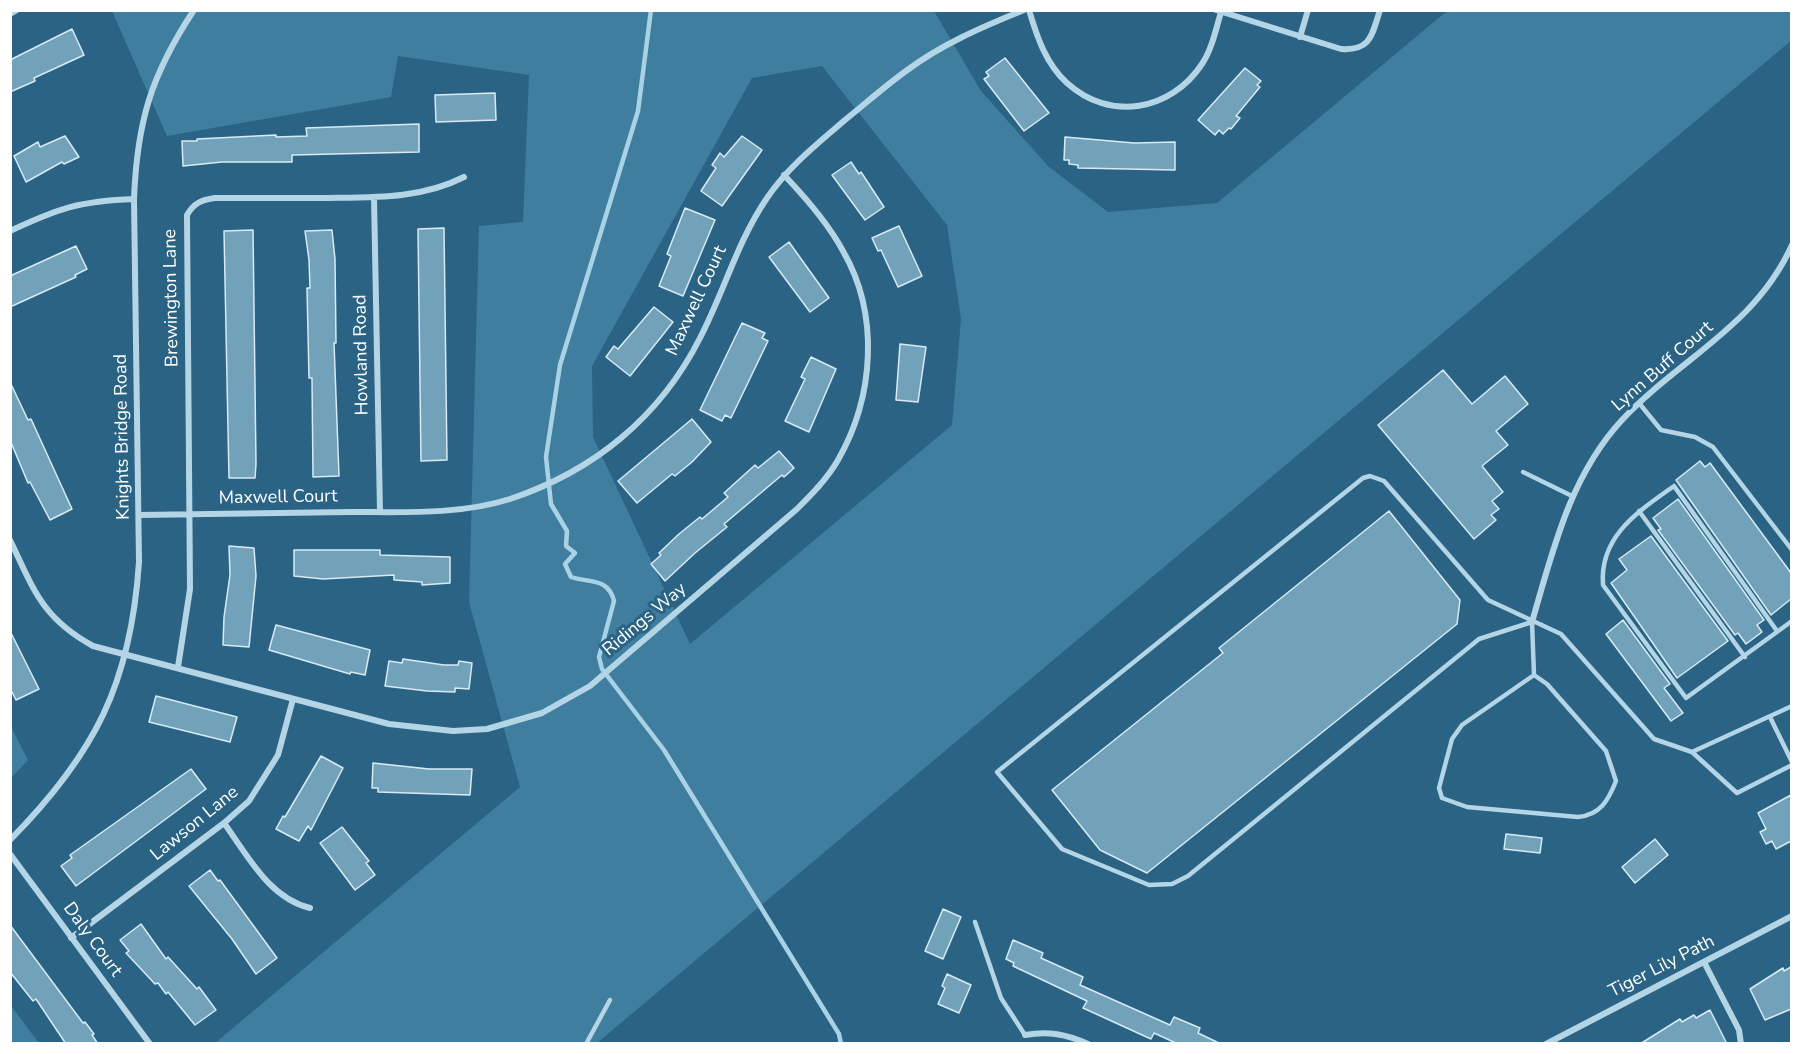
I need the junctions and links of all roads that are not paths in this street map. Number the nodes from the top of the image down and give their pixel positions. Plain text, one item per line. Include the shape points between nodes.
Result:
1 (17, 10) edge
2 (194, 10) edge
3 (1024, 10) edge
4 (1029, 10) edge
5 (1308, 10) edge
6 (1380, 10) edge
7 (1219, 11) edge
8 (10, 14) edge
9 (1300, 36) junction
10 (784, 175) junction
11 (464, 177) dead end
12 (374, 197) junction
13 (134, 199) junction
14 (10, 231) edge
15 (1791, 245) edge
16 (1639, 403) junction
17 (1523, 472) dead end
18 (1572, 496) junction
19 (1640, 511) junction
20 (380, 512) junction
21 (192, 514) junction
22 (139, 515) junction
23 (10, 540) edge
24 (1791, 550) edge
25 (1791, 621) edge
26 (1532, 622) junction
27 (1777, 631) junction
28 (126, 655) junction
29 (1744, 657) junction
30 (178, 667) junction
31 (1534, 675) junction
32 (293, 699) junction
33 (1791, 706) edge
34 (1770, 717) junction
35 (1692, 752) junction
36 (1791, 763) edge
37 (224, 824) junction
38 (10, 840) edge
39 (10, 854) edge
40 (310, 909) dead end
41 (1791, 916) edge
42 (975, 922) dead end
43 (71, 938) junction
44 (1704, 962) junction
45 (610, 999) dead end
46 (1025, 1035) joint
47 (150, 1044) edge
48 (586, 1044) edge
49 (1088, 1044) edge
50 (1546, 1044) edge
51 (1742, 1044) edge

1 - 8 street
2 - 13 street, Knights Bridge Road via 174,40 150,95 136,152
3 - 10 street, Maxwell Court via 951,43 905,71
4 - 7 street via 1042,48 1067,83 1096,101 1130,107 1153,104 1186,83 1203,62
5 - 9 street
6 - 9 street via 1366,45 1356,50
7 - 9 street
10 - 20 street, Maxwell Court via 750,224 700,337 661,400 613,446 556,480 489,505
10 - 32 street, Ridings Way via 826,224 844,252 866,314 867,375 855,426 819,487 590,686 558,705 516,722 453,731 389,724
11 - 12 street, Brewington Lane via 434,190
12 - 20 street, Howland Road
12 - 21 street, Brewington Lane via 215,198 193,205 187,215
13 - 14 street via 69,206
13 - 22 street, Knights Bridge Road
15 - 16 street, Lynn Buff Court via 1754,306
16 - 18 street, Lynn Buff Court via 1602,443
16 - 24 lane via 1660,430 1695,437 1713,447
17 - 18 lane
18 - 26 street, Lynn Buff Court
19 - 27 lane via 1674,486
19 - 29 lane
19 - 29 lane via 1613,539 1605,557 1603,585 1686,698
20 - 21 street, Maxwell Court
21 - 22 street, Maxwell Court
21 - 30 street, Brewington Lane via 190,589
22 - 28 street, Knights Bridge Road via 136,607
23 - 28 street, Ridings Way via 43,607 56,622 93,645
25 - 27 lane
26 - 26 lane via 1488,600 1384,481 1370,476 997,772 1062,849 1149,885 1172,884 1188,876 1479,639
26 - 31 lane
26 - 35 lane via 1561,634 1654,739
27 - 29 lane
28 - 30 street, Ridings Way
28 - 38 street, Knights Bridge Road via 113,696 85,751 58,788
30 - 32 street, Ridings Way
31 - 31 lane via 1606,751 1616,781 1603,807 1591,816 1578,817 1467,807 1442,798 1440,788 1452,739 1462,725
32 - 37 street, Lawson Lane via 278,755 266,778
33 - 34 lane
34 - 35 lane
34 - 36 lane
35 - 36 lane via 1737,793
37 - 40 street via 280,896
37 - 43 street, Lawson Lane
39 - 43 street, Daly Court
41 - 44 street, Tiger Lily Path
42 - 46 lane via 1000,998
43 - 47 street, Daly Court
44 - 50 street, Tiger Lily Path
44 - 51 street via 1739,1029
45 - 48 lane
46 - 49 street via 1060,1033

